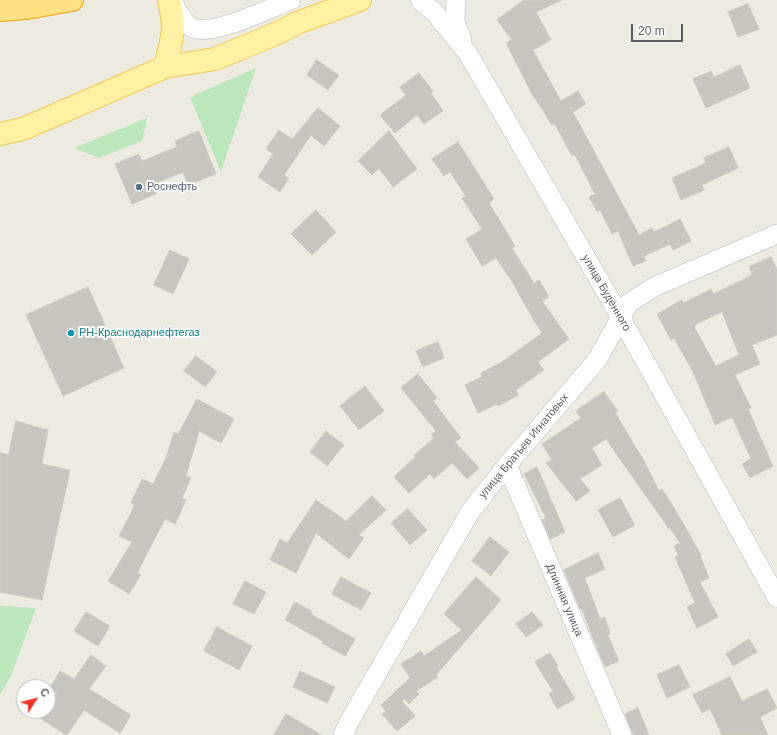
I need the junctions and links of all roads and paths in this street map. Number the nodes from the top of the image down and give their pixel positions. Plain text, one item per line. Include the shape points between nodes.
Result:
1 (72, 0) edge
2 (169, 0) edge
3 (172, 0) edge
4 (291, 0) edge
5 (318, 0) edge
6 (360, 0) edge
7 (420, 0) edge
8 (456, 0) edge
9 (0, 10) edge
10 (297, 23) junction
11 (467, 52) junction
12 (165, 67) junction
13 (0, 134) edge
14 (777, 234) edge
15 (621, 318) junction
16 (507, 465) junction
17 (777, 598) edge
18 (343, 735) edge
19 (622, 735) edge

1 - 9 highway
2 - 12 main road via 172,36
3 - 4 street via 189,26 199,30 210,30
5 - 10 main road
6 - 10 main road
7 - 11 street, улица Будённого via 434,12
8 - 11 street via 455,21
10 - 12 main road via 215,59
11 - 15 street, улица Будённого
12 - 13 main road via 23,129
14 - 15 street, улица Братьев Игнатовых via 654,287 629,304
15 - 16 street, улица Братьев Игнатовых via 597,360
15 - 17 street, улица Будённого
16 - 18 street, улица Братьев Игнатовых via 470,512
16 - 19 street, Длинная улица

